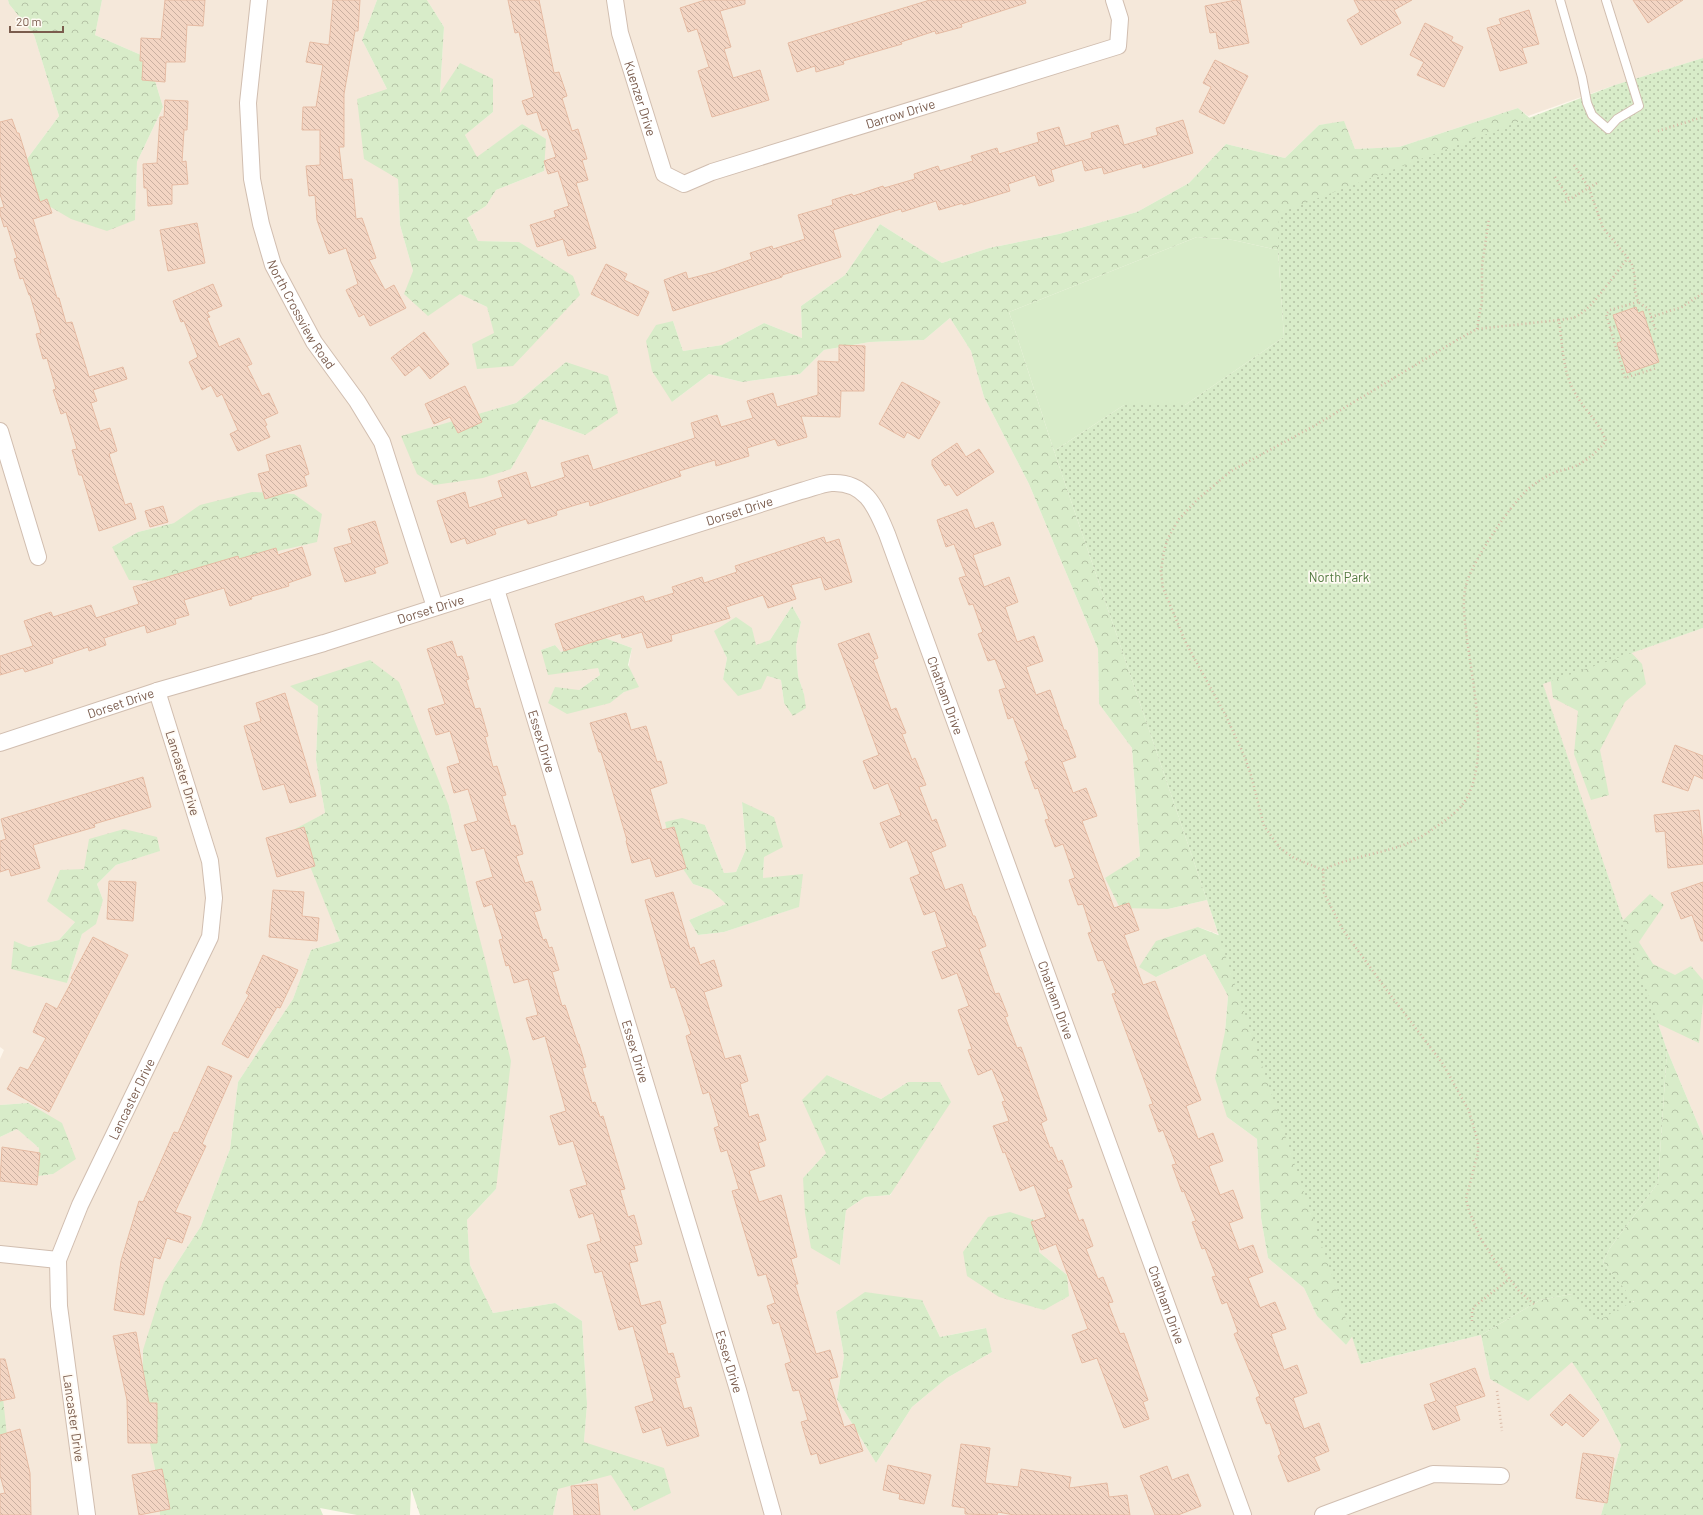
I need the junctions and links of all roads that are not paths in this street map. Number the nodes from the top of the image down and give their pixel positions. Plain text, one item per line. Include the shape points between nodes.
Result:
1 (259, 0) edge
2 (615, 0) edge
3 (1114, 0) edge
4 (1560, 0) edge
5 (1606, 0) edge
6 (684, 184) joint
7 (0, 431) edge
8 (861, 491) joint
9 (38, 557) dead end
10 (496, 589) junction
11 (435, 607) junction
12 (157, 692) junction
13 (0, 742) edge
14 (0, 1254) edge
15 (58, 1260) junction
16 (1502, 1476) dead end
17 (87, 1515) edge
18 (773, 1515) edge
19 (1243, 1515) edge
20 (1323, 1515) edge

1 - 11 street, North Crossview Road via 248,103 252,179 273,265 314,342 357,401 382,442
2 - 6 street, Kuenzer Drive via 620,33 664,174
3 - 6 street, Darrow Drive via 1120,19 1118,46 712,172
4 - 5 lane via 1587,103 1592,115 1608,130 1617,118 1639,106
7 - 9 street
8 - 10 street, Dorset Drive via 847,485 823,485
8 - 19 street, Chatham Drive via 877,509 887,534
10 - 11 street, Dorset Drive
10 - 18 street, Essex Drive via 738,1390
11 - 12 street, Dorset Drive
12 - 13 street, Dorset Drive
12 - 15 street, Lancaster Drive via 210,861 214,898 210,938 80,1205
14 - 15 street
15 - 17 street, Lancaster Drive via 59,1306
16 - 20 street via 1433,1474

